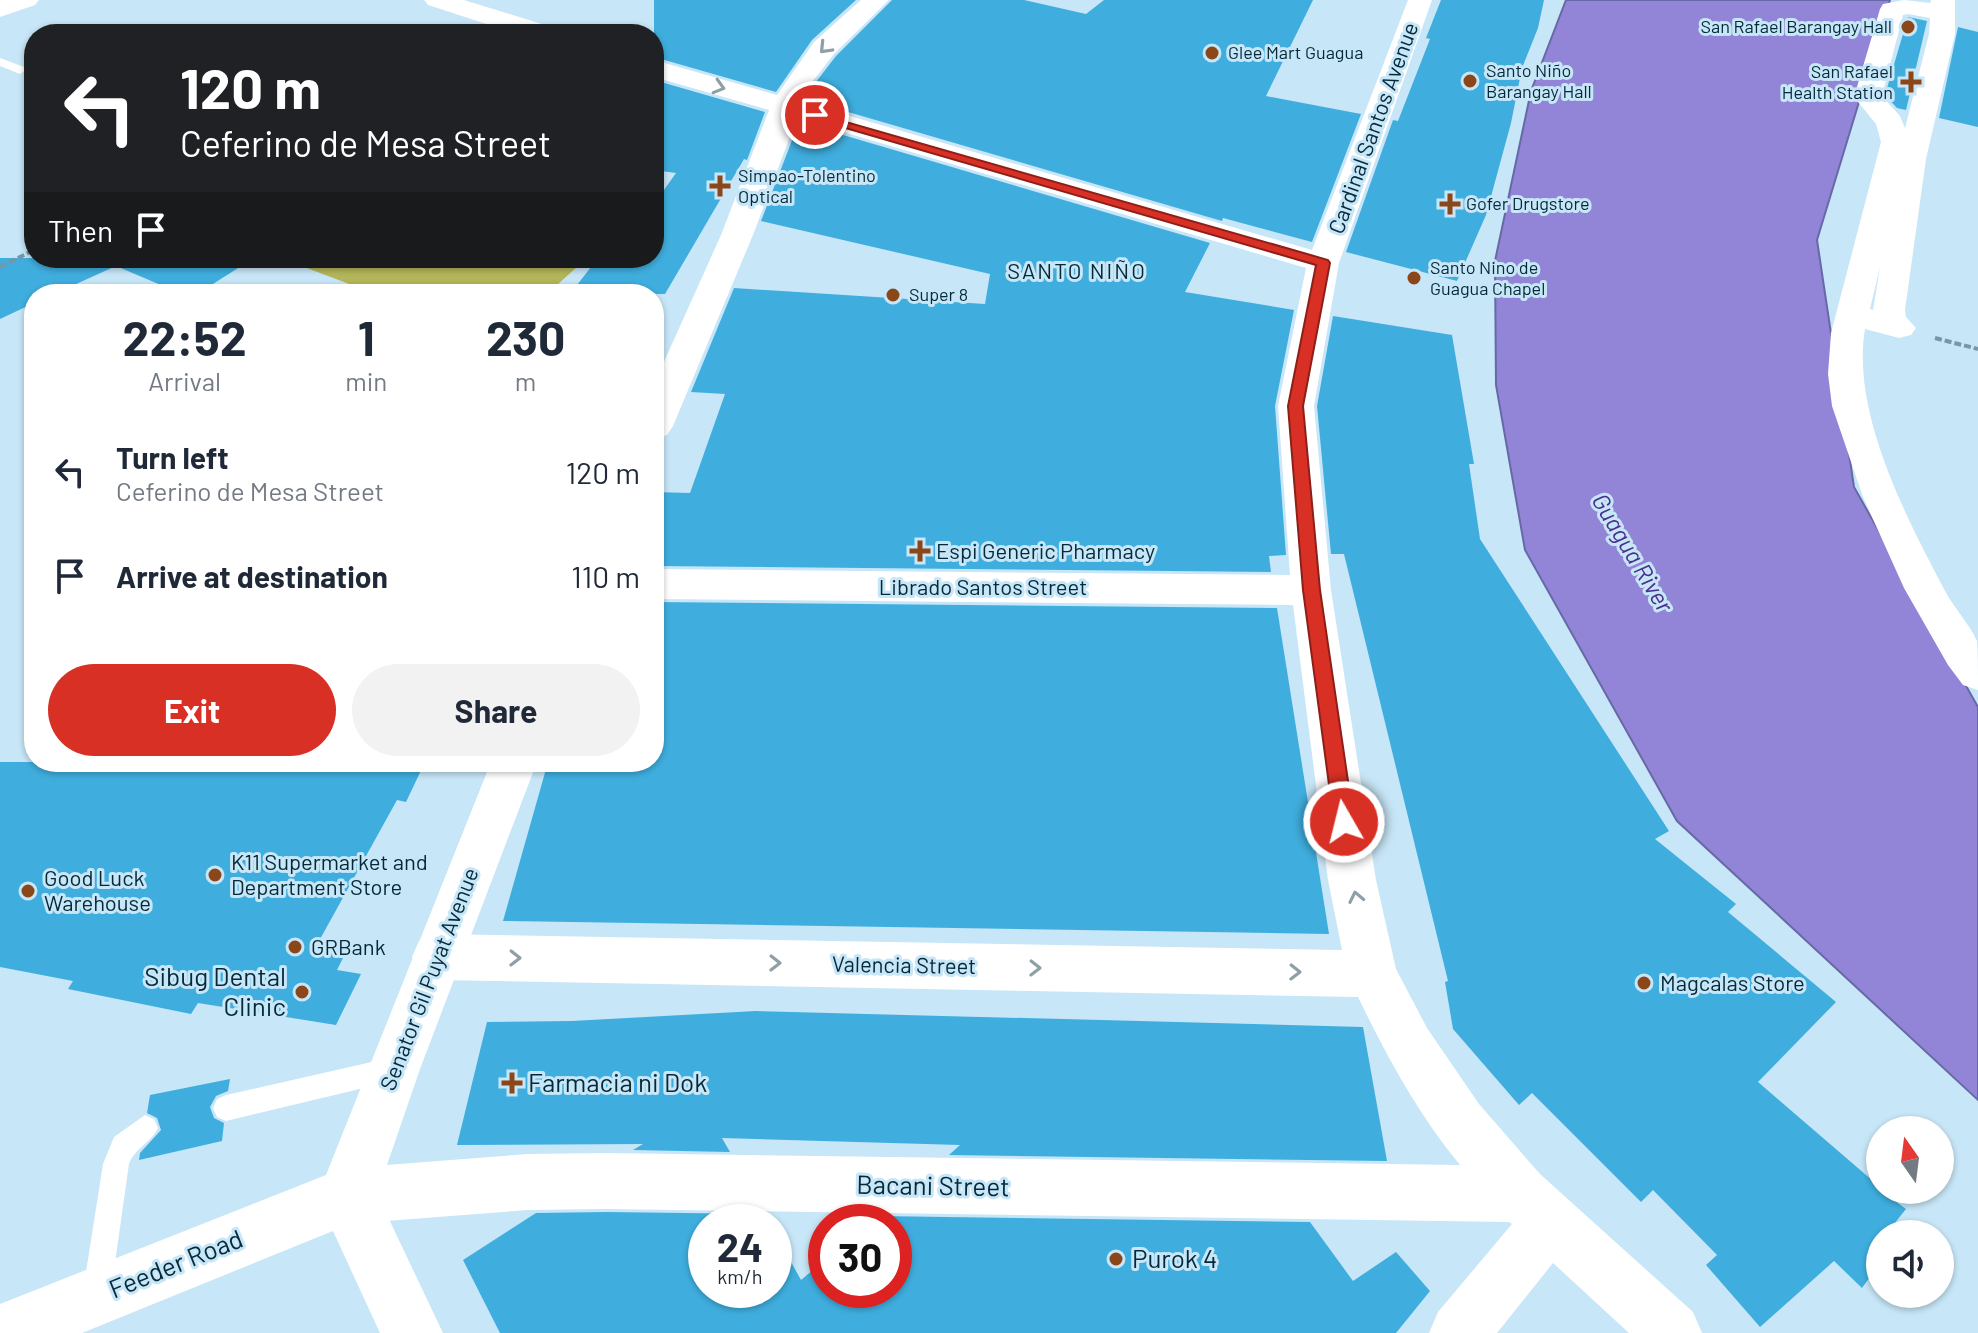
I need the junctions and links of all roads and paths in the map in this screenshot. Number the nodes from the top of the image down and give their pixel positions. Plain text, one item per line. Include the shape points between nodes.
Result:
1 (26, 0) edge
2 (437, 0) edge
3 (876, 0) edge
4 (1420, 0) edge
5 (1942, 6) edge
6 (0, 9) edge
7 (514, 24) edge
8 (0, 62) edge
9 (20, 70) dead end
10 (664, 71) edge
11 (785, 106) junction
12 (24, 255) edge
13 (1323, 263) junction
14 (0, 267) edge
15 (1852, 315) junction
16 (664, 403) edge
17 (664, 584) edge
18 (1311, 590) junction
19 (1978, 673) edge
20 (510, 772) edge
21 (437, 957) junction
22 (1372, 974) junction
23 (393, 1069) junction
24 (226, 1108) dead end
25 (145, 1128) dead end
26 (347, 1196) junction
27 (1535, 1208) junction
28 (76, 1311) edge
29 (6, 1333) edge
30 (412, 1333) edge
31 (1459, 1333) edge
32 (1672, 1333) edge

1 - 6 main road
2 - 7 main road
3 -> 11 main road via 808,66
4 - 13 street, Cardinal Santos Avenue
5 - 15 street via 1892,9 1868,97 1890,122 1895,142
5 - 15 street via 1942,34 1912,159 1889,310 1890,321 1899,328
8 - 9 lane
10 -> 11 main road
11 - 13 street
11 - 16 main road via 737,235
12 - 14 path
13 - 18 street, Cardinal Santos Avenue via 1296,406
15 - 19 street via 1846,335 1847,393 1871,470 1918,580
17 - 18 street, Librado Santos Street
22 -> 18 street, Cardinal Santos Avenue via 1352,880
20 - 21 main road, Senator Gil Puyat Avenue
21 -> 22 street, Valencia Street
21 - 23 main road, Senator Gil Puyat Avenue
22 - 27 street, Cardinal Santos Avenue via 1409,1046 1460,1123
23 - 24 lane
23 - 26 main road, Senator Gil Puyat Avenue
25 - 28 lane via 123,1146 116,1164
26 - 27 street, Bacani Street via 606,1181
26 - 28 main road, Feeder Road
26 - 30 main road
27 - 31 street
27 - 32 street, Cardinal Santos Avenue
28 - 29 main road, Feeder Road

